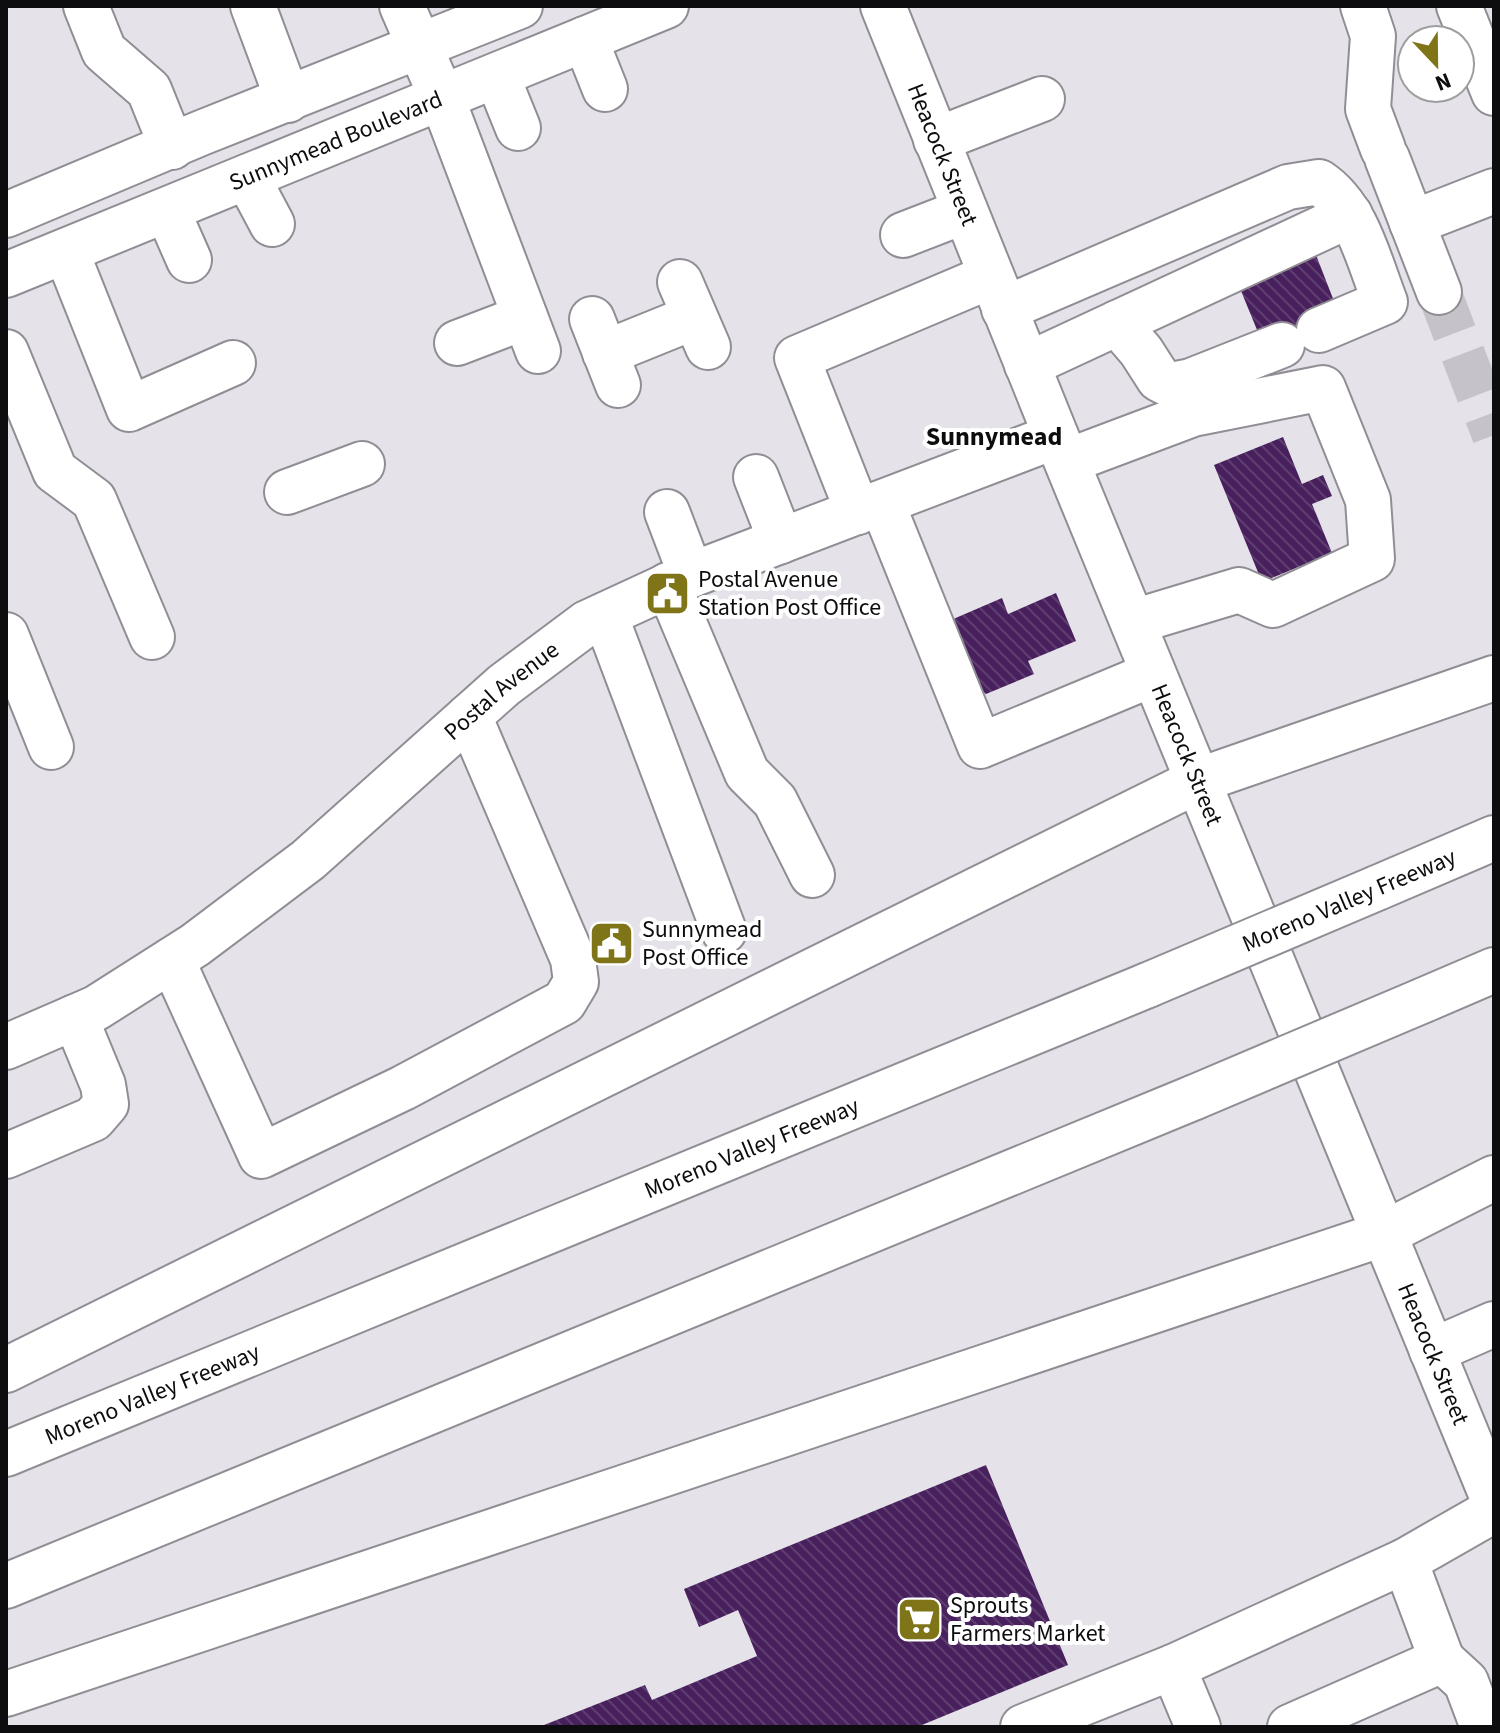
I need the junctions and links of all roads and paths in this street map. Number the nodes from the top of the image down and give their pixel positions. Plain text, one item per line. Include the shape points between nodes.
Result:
1 (86, 6) edge
2 (253, 6) edge
3 (402, 6) edge
4 (520, 6) edge
5 (666, 6) edge
6 (883, 6) edge
7 (1363, 6) edge
8 (1459, 6) edge
9 (585, 39) junction
10 (420, 47) junction
11 (497, 76) junction
12 (605, 89) dead end
13 (1494, 93) edge
14 (442, 98) junction
15 (1042, 99) dead end
16 (288, 100) junction
17 (518, 128) dead end
18 (936, 140) junction
19 (172, 147) junction
20 (247, 177) junction
21 (1494, 191) edge
22 (167, 210) junction
23 (965, 211) junction
24 (1407, 211) junction
25 (7, 213) edge
26 (1350, 215) junction
27 (272, 224) dead end
28 (903, 235) dead end
29 (66, 251) junction
30 (189, 260) dead end
31 (6, 275) edge
32 (1439, 292) tunnel mouth
33 (998, 293) junction
34 (694, 315) dead end
35 (1117, 323) junction
36 (457, 343) dead end
37 (6, 352) edge
38 (605, 353) dead end
39 (233, 363) dead end
40 (1027, 365) junction
41 (1062, 448) junction
42 (362, 464) dead end
43 (756, 477) dead end
44 (287, 492) dead end
45 (870, 507) junction
46 (667, 512) dead end
47 (781, 541) junction
48 (680, 580) junction
49 (605, 615) junction
50 (1133, 622) junction
51 (6, 635) edge
52 (152, 637) dead end
53 (1153, 674) junction
54 (1494, 678) edge
55 (469, 716) junction
56 (51, 747) dead end
57 (1197, 781) junction
58 (1494, 838) edge
59 (812, 875) dead end
60 (724, 931) dead end
61 (172, 960) junction
62 (1494, 970) edge
63 (75, 1017) junction
64 (6, 1047) edge
65 (6, 1156) edge
66 (1494, 1178) edge
67 (1383, 1234) junction
68 (1494, 1324) edge
69 (1432, 1351) junction
70 (6, 1370) edge
71 (6, 1454) edge
72 (1489, 1475) edge
73 (1494, 1510) edge
74 (1405, 1561) junction
75 (6, 1586) edge
76 (1442, 1660) junction
77 (1173, 1667) junction
78 (6, 1694) edge
79 (1301, 1725) edge
80 (1023, 1727) edge
81 (1198, 1727) edge
82 (1483, 1727) edge

1 - 19 main road via 104,51 149,90
2 - 16 main road
3 - 10 main road
4 - 10 main road
5 - 9 main road, Sunnymead Boulevard
6 - 18 main road, Heacock Street
7 - 24 main road via 1373,36 1368,109 1385,154 1377,187
8 - 13 main road
9 - 11 main road, Sunnymead Boulevard
9 - 12 main road
10 - 14 main road
10 - 16 main road
11 - 14 main road, Sunnymead Boulevard
11 - 17 main road
14 - 20 main road, Sunnymead Boulevard
14 - 36 main road via 532,334
15 - 18 main road
16 - 19 main road
18 - 23 main road, Heacock Street
19 - 25 main road
20 - 22 main road, Sunnymead Boulevard
20 - 27 main road
21 - 24 main road
22 - 29 main road, Sunnymead Boulevard
22 - 30 main road
23 - 28 main road
23 - 33 main road, Heacock Street
24 - 32 main road
26 - 33 main road via 1333,191 1319,182 1288,187
26 - 35 main road
26 - 35 main road via 1385,302 1171,385 1159,379
29 - 31 main road, Sunnymead Boulevard
29 - 39 main road via 129,409
33 - 40 main road, Heacock Street
33 - 45 main road via 797,358
34 - 38 main road
35 - 40 main road
37 - 52 main road via 55,471 94,500
40 - 41 main road, Heacock Street
41 - 45 main road, Postal Avenue
41 - 50 main road, Heacock Street
41 - 50 main road, Postal Avenue via 1323,388 1368,500 1372,559 1273,605 1239,590
42 - 44 main road
43 - 47 main road
45 - 47 main road, Postal Avenue
45 - 53 main road via 980,746
46 - 48 main road
47 - 48 main road, Postal Avenue
48 - 49 main road, Postal Avenue
48 - 59 main road via 747,773 775,801
49 - 55 main road, Postal Avenue via 587,623
49 - 60 main road
50 - 53 main road, Heacock Street
51 - 56 main road
53 - 57 main road, Heacock Street
54 - 57 main road
55 - 61 main road, Postal Avenue via 308,860
55 - 61 main road via 573,959 576,982 564,1002 261,1156
57 - 67 main road, Heacock Street
57 - 70 main road
58 - 71 main road, Moreno Valley Freeway, bridge
61 - 63 main road, Postal Avenue
62 - 75 main road, bridge
63 - 64 main road, Postal Avenue
63 - 65 main road via 106,1104 93,1119
66 - 67 main road
67 - 69 main road, Heacock Street
67 - 78 main road
68 - 69 main road
69 - 72 main road, Heacock Street
73 - 74 main road
74 - 76 main road
74 - 77 main road
76 - 79 main road
76 - 82 main road via 1466,1682
77 - 80 main road
77 - 81 main road

